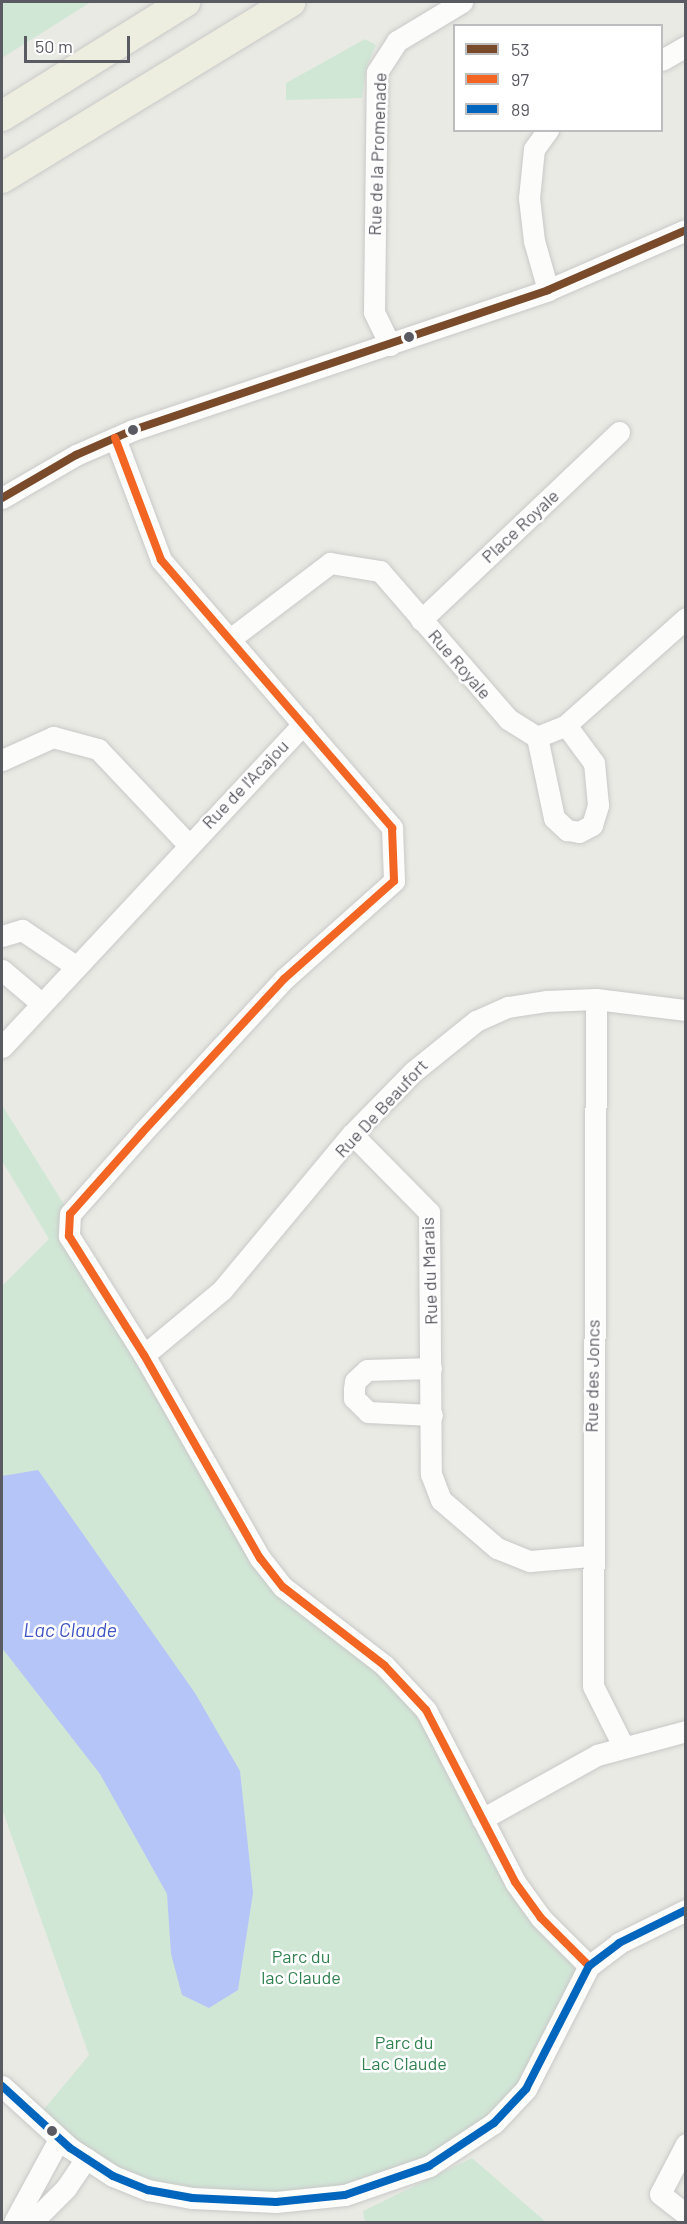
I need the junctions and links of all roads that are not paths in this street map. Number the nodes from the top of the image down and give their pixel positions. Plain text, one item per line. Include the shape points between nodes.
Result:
1 (185, 2) edge
2 (290, 2) edge
3 (462, 2) edge
4 (686, 46) edge
5 (663, 59) edge
6 (2, 116) edge
7 (547, 132) edge
8 (2, 178) edge
9 (686, 230) edge
10 (548, 290) junction
11 (390, 345) junction
12 (619, 432) dead end
13 (115, 438) junction
14 (2, 498) edge
15 (686, 618) edge
16 (422, 620) junction
17 (230, 639) junction
18 (303, 724) junction
19 (566, 724) junction
20 (537, 737) junction
21 (2, 760) edge
22 (187, 843) junction
23 (2, 936) edge
24 (74, 965) junction
25 (2, 970) edge
26 (596, 999) junction
27 (41, 1002) junction
28 (686, 1010) edge
29 (2, 1047) edge
30 (352, 1134) junction
31 (144, 1354) junction
32 (431, 1368) junction
33 (432, 1414) junction
34 (590, 1556) junction
35 (686, 1731) edge
36 (623, 1746) junction
37 (482, 1819) junction
38 (686, 1910) edge
39 (589, 1966) junction
40 (2, 2086) edge
41 (59, 2139) junction
42 (686, 2144) edge
43 (86, 2158) junction
44 (686, 2214) edge
45 (14, 2223) edge
46 (32, 2223) edge

1 - 6 highway
2 - 8 highway
3 - 11 street, Rue de la Promenade via 397,41 377,72 374,312
4 - 5 street
7 - 10 street via 534,149 529,198 534,241
9 - 10 street
10 - 11 street
11 - 13 street
12 - 16 street, Place Royale
13 - 14 street
13 - 17 street via 161,560
15 - 19 street
16 - 17 street, Rue Royale via 380,572 330,563
16 - 20 street, Rue Royale via 508,719
17 - 18 street
18 - 22 street, Rue de l'Acajou
18 - 31 street via 392,828 394,881 284,979 70,1214 69,1236
19 - 20 street
19 - 20 street via 594,763 598,805 592,825 579,832 567,831 554,818
21 - 22 street, Rue de l'Acajou via 53,737 98,749
22 - 24 street, Rue de l'Acajou
23 - 24 street via 22,930
24 - 27 street, Rue de l'Acajou
25 - 27 street
26 - 28 street, Rue De Beaufort
26 - 30 street, Rue De Beaufort via 508,1007 476,1021 414,1071
26 - 34 street, Rue des Joncs
27 - 29 street, Rue de l'Acajou
30 - 31 street, Rue De Beaufort via 242,1269
30 - 32 street, Rue du Marais via 429,1212
31 - 37 street via 260,1558 283,1587 384,1665 426,1710
32 - 33 street, Rue du Marais
32 - 33 street via 367,1370 355,1381 354,1398 368,1412
33 - 34 street, Rue du Marais via 431,1474 441,1500 497,1548 530,1561
34 - 36 street, Rue des Joncs via 593,1686
35 - 36 street
36 - 37 street via 587,1760
37 - 39 street via 541,1917
38 - 39 street via 619,1943
39 - 43 street via 536,2072 509,2109 466,2145 390,2182 345,2195 299,2201 192,2198 148,2190
40 - 41 street
41 - 43 street
41 - 45 street
42 - 44 street via 660,2194
43 - 46 street via 66,2188

